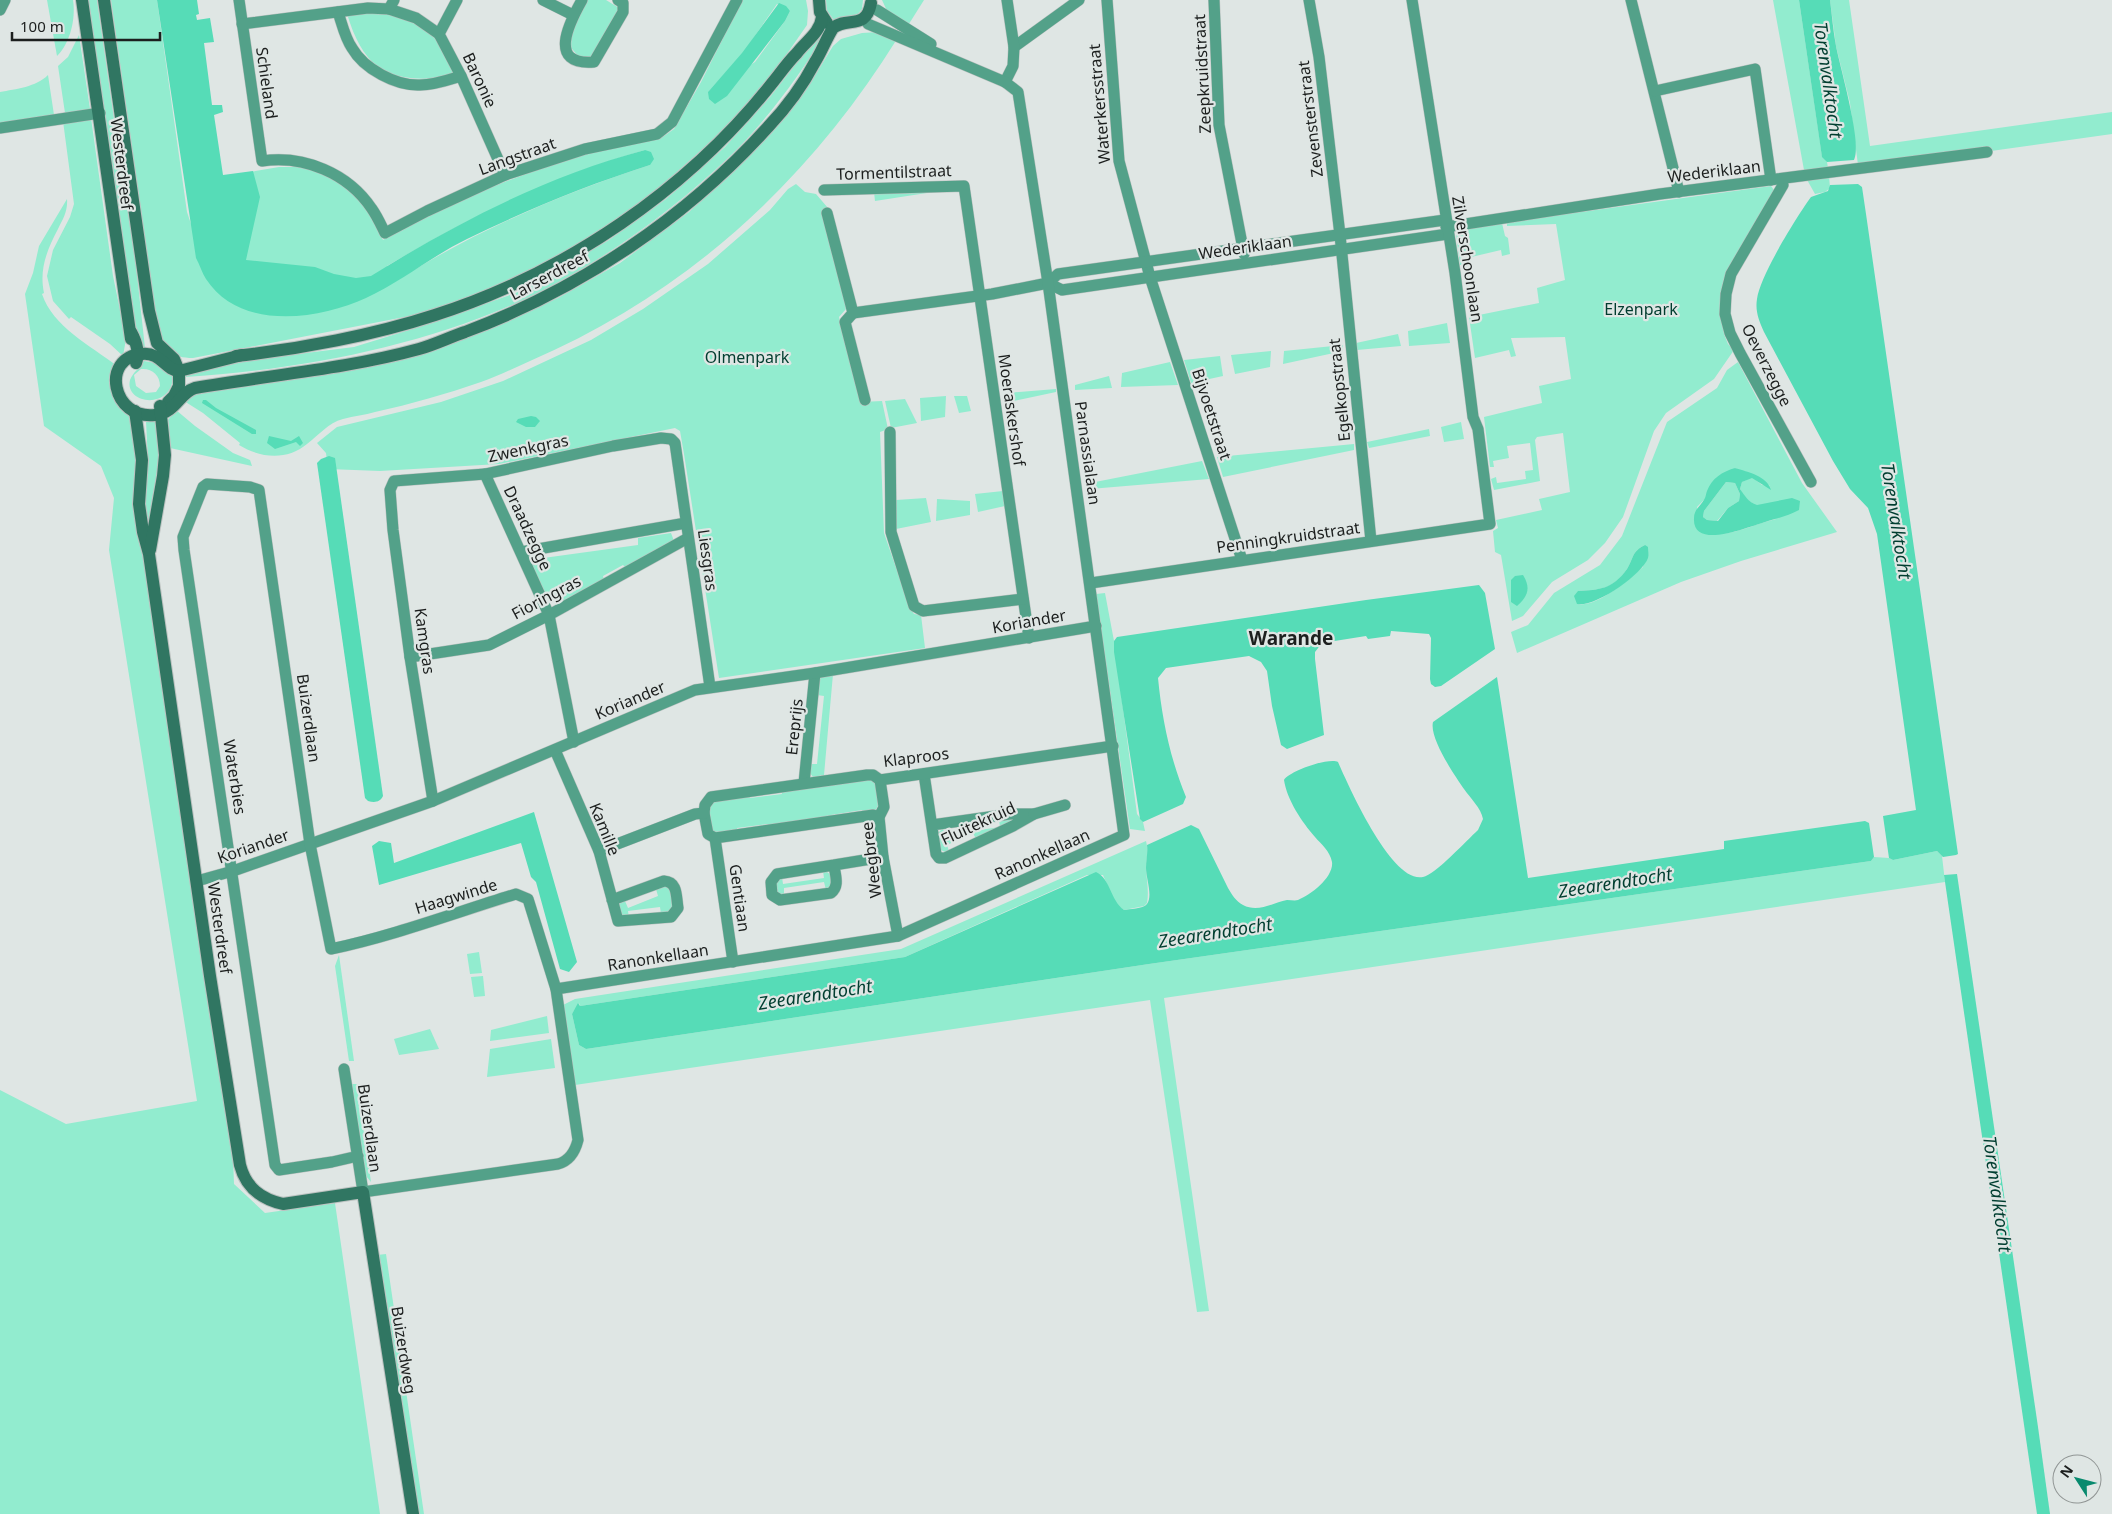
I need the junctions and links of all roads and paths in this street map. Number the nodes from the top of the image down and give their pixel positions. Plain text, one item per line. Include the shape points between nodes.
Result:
1 (5, 0) edge
2 (82, 0) edge
3 (104, 0) edge
4 (239, 0) edge
5 (457, 0) edge
6 (544, 0) edge
7 (582, 0) edge
8 (618, 0) edge
9 (737, 0) edge
10 (1007, 0) edge
11 (1079, 0) edge
12 (1107, 0) edge
13 (1214, 0) edge
14 (1309, 0) edge
15 (1412, 0) edge
16 (1631, 0) edge
17 (874, 3) edge
18 (392, 5) edge
19 (817, 5) edge
20 (0, 10) edge
21 (338, 12) junction
22 (573, 15) junction
23 (242, 24) junction
24 (868, 24) junction
25 (837, 30) junction
26 (439, 34) junction
27 (1014, 47) junction
28 (944, 55) junction
29 (462, 76) junction
30 (1005, 82) junction
31 (1655, 91) junction
32 (100, 113) junction
33 (0, 128) edge
34 (1987, 152) dead end
35 (272, 159) joint
36 (505, 175) junction
37 (1776, 180) junction
38 (964, 186) joint
39 (824, 190) dead end
40 (1679, 192) junction
41 (827, 213) dead end
42 (1446, 227) junction
43 (1340, 235) junction
44 (1244, 248) junction
45 (1340, 250) junction
46 (1147, 262) junction
47 (1246, 263) junction
48 (1150, 277) junction
49 (1048, 282) junction
50 (980, 295) junction
51 (149, 311) junction
52 (853, 313) junction
53 (154, 355) junction
54 (134, 356) junction
55 (174, 362) junction
56 (182, 390) junction
57 (865, 400) dead end
58 (161, 410) junction
59 (135, 411) junction
60 (890, 432) dead end
61 (671, 439) joint
62 (485, 474) junction
63 (1811, 482) dead end
64 (391, 484) joint
65 (259, 490) joint
66 (686, 523) junction
67 (1490, 524) joint
68 (688, 538) junction
69 (1372, 542) junction
70 (521, 552) junction
71 (149, 554) junction
72 (1242, 560) junction
73 (1090, 583) junction
74 (1023, 598) junction
75 (549, 614) junction
76 (1096, 626) junction
77 (1028, 638) junction
78 (410, 657) junction
79 (815, 673) junction
80 (710, 687) junction
81 (574, 742) junction
82 (1113, 746) junction
83 (555, 750) junction
84 (924, 774) junction
85 (880, 780) junction
86 (804, 784) junction
87 (434, 801) junction
88 (1065, 805) dead end
89 (704, 813) junction
90 (1034, 814) junction
91 (880, 817) junction
92 (932, 825) junction
93 (1124, 835) joint
94 (715, 838) junction
95 (310, 844) junction
96 (599, 850) junction
97 (883, 857) junction
98 (834, 865) junction
99 (232, 871) junction
100 (197, 881) junction
101 (612, 900) junction
102 (898, 936) junction
103 (330, 949) joint
104 (733, 962) junction
105 (556, 989) junction
106 (344, 1069) dead end
107 (358, 1156) junction
108 (362, 1192) junction
109 (413, 1514) edge

1 - 20 street
2 - 32 main road, Westerdreef
3 - 51 main road, Westerdreef
4 - 23 street, Schieland
5 - 26 street
6 - 22 street
7 - 22 street
8 - 22 street via 623,3 623,12 594,62 582,63 572,59 566,51 564,42
9 - 36 street, Langstraat via 672,122 657,134 585,149
10 - 27 street
11 - 27 street
12 - 46 street, Waterkersstraat via 1119,160
13 - 44 street, Zeepkruidstraat via 1219,125
14 - 43 street, Zevensterstraat
15 - 42 street, Zilverschoonlaan
16 - 31 street
17 - 24 main road
17 - 25 main road via 860,21 840,24
17 - 28 street, Parnassialaan
18 - 21 street
18 - 26 street
19 - 25 main road
19 - 55 main road, Larserdreef via 818,30 734,126 670,187 624,222 556,262 488,296 413,322 242,356
21 - 23 street
21 - 29 street via 352,49 384,77 419,85
23 - 35 street, Schieland via 262,161
24 - 25 main road via 853,32
24 - 28 street, Parnassialaan
25 - 56 main road, Larserdreef via 824,42 816,62 769,127 720,175 653,230 556,291 494,321 420,349 329,368
26 - 29 street, Baronie
27 - 30 street via 1014,66
28 - 30 street, Parnassialaan
29 - 36 street, Baronie
30 - 49 street, Parnassialaan via 1018,92
31 - 37 street via 1755,69
31 - 40 street
32 - 33 street
32 - 54 main road, Westerdreef via 116,247 135,340
34 - 37 street, Wederiklaan
35 - 36 street, Langstraat via 310,163 334,173 352,186 372,208 385,233
37 - 40 street, Wederiklaan
37 - 63 street, Oeverzegge via 1783,185 1731,274 1726,314 1730,333 1740,353
38 - 39 street, Tormentilstraat
38 - 50 street, Moeraskershof
40 - 42 street, Wederiklaan
41 - 52 street
42 - 43 street, Wederiklaan
42 - 45 street, Wederiklaan
42 - 67 street, Zilverschoonlaan
43 - 44 street, Wederiklaan
43 - 45 street, Egelkopstraat
44 - 46 street, Wederiklaan
44 - 47 street, Zeepkruidstraat
45 - 47 street, Wederiklaan
45 - 69 street, Egelkopstraat
46 - 48 street, Waterkersstraat
46 - 49 street, Wederiklaan via 1058,274
47 - 48 street, Wederiklaan
48 - 49 street, Wederiklaan via 1062,290
48 - 72 street, Bijvoetstraat
49 - 50 street, Wederiklaan
49 - 73 street, Parnassialaan
50 - 52 street, Wederiklaan
50 - 74 street, Moeraskershof
51 - 53 main road, Westerdreef via 149,348
51 - 55 main road, Westerdreef via 157,342
52 - 57 street via 845,322
53 - 54 main road
53 - 55 main road via 172,369
54 - 58 main road via 136,362 123,378 124,391 140,406
54 - 59 main road via 123,363 116,387 122,402
55 - 56 main road
56 - 58 main road via 176,405
58 - 59 main road via 150,415
58 - 71 main road, Westerdreef via 165,454
59 - 71 main road, Westerdreef via 142,460 139,504
60 - 74 street via 891,532 914,606 923,612
61 - 62 street, Zwenkgras via 614,446
61 - 66 street, Liesgras via 675,443
62 - 64 street, Zwenkgras via 399,479
62 - 70 street, Draadzegge
64 - 78 street, Kamgras via 393,530
65 - 95 street, Buizerdlaan
65 - 99 street, Waterbies via 206,484 183,537
66 - 68 street, Liesgras
66 - 70 street
67 - 69 street, Penningkruidstraat
68 - 75 street, Fioringras
68 - 80 street, Liesgras
69 - 72 street, Penningkruidstraat
70 - 75 street, Draadzegge
71 - 100 main road, Westerdreef
72 - 73 street, Penningkruidstraat
73 - 76 street, Parnassialaan
74 - 77 street, Moeraskershof
75 - 78 street, Fioringras via 489,645
75 - 81 street, Draadzegge
76 - 77 street, Koriander
76 - 82 street, Parnassialaan
77 - 79 street, Koriander
78 - 87 street, Kamgras
79 - 80 street, Koriander
79 - 86 street, Ereprijs
80 - 81 street, Koriander via 695,690
81 - 83 street, Koriander
82 - 84 street, Klaproos
82 - 93 street, Parnassialaan
83 - 87 street, Koriander
83 - 96 street, Kamille
84 - 85 street, Klaproos
84 - 92 street, Fluitekruid
85 - 86 street, Klaproos via 867,775
85 - 91 street, Weegbree via 884,807
86 - 89 street, Klaproos via 712,798 704,805
87 - 95 street, Koriander
88 - 90 street, Fluitekruid
89 - 94 street via 708,834
89 - 96 street
90 - 92 street, Fluitekruid via 1010,814
90 - 92 street, Fluitekruid via 945,858 936,854
91 - 94 street via 873,815
91 - 97 street, Weegbree
93 - 102 street, Ranonkellaan
94 - 104 street, Gentiaan
95 - 99 street, Koriander
95 - 103 street, Buizerdlaan
96 - 101 street, Kamille
97 - 98 street
97 - 102 street, Weegbree
98 - 98 street via 777,874 771,882 772,895 780,900 831,893 836,884
99 - 100 street, Koriander
99 - 107 street, Waterbies via 275,1166 280,1170
100 - 108 main road, Westerdreef via 240,1165 245,1180 263,1198 283,1204
101 - 101 street, Kamille via 618,921 671,916 678,908 671,881
102 - 104 street, Ranonkellaan
103 - 105 street, Haagwinde via 389,936 516,894 528,899
104 - 105 street, Ranonkellaan
105 - 108 street via 578,1140 570,1158 539,1168
106 - 107 street, Buizerdlaan
107 - 108 street, Buizerdlaan
108 - 109 main road, Buizerdweg

